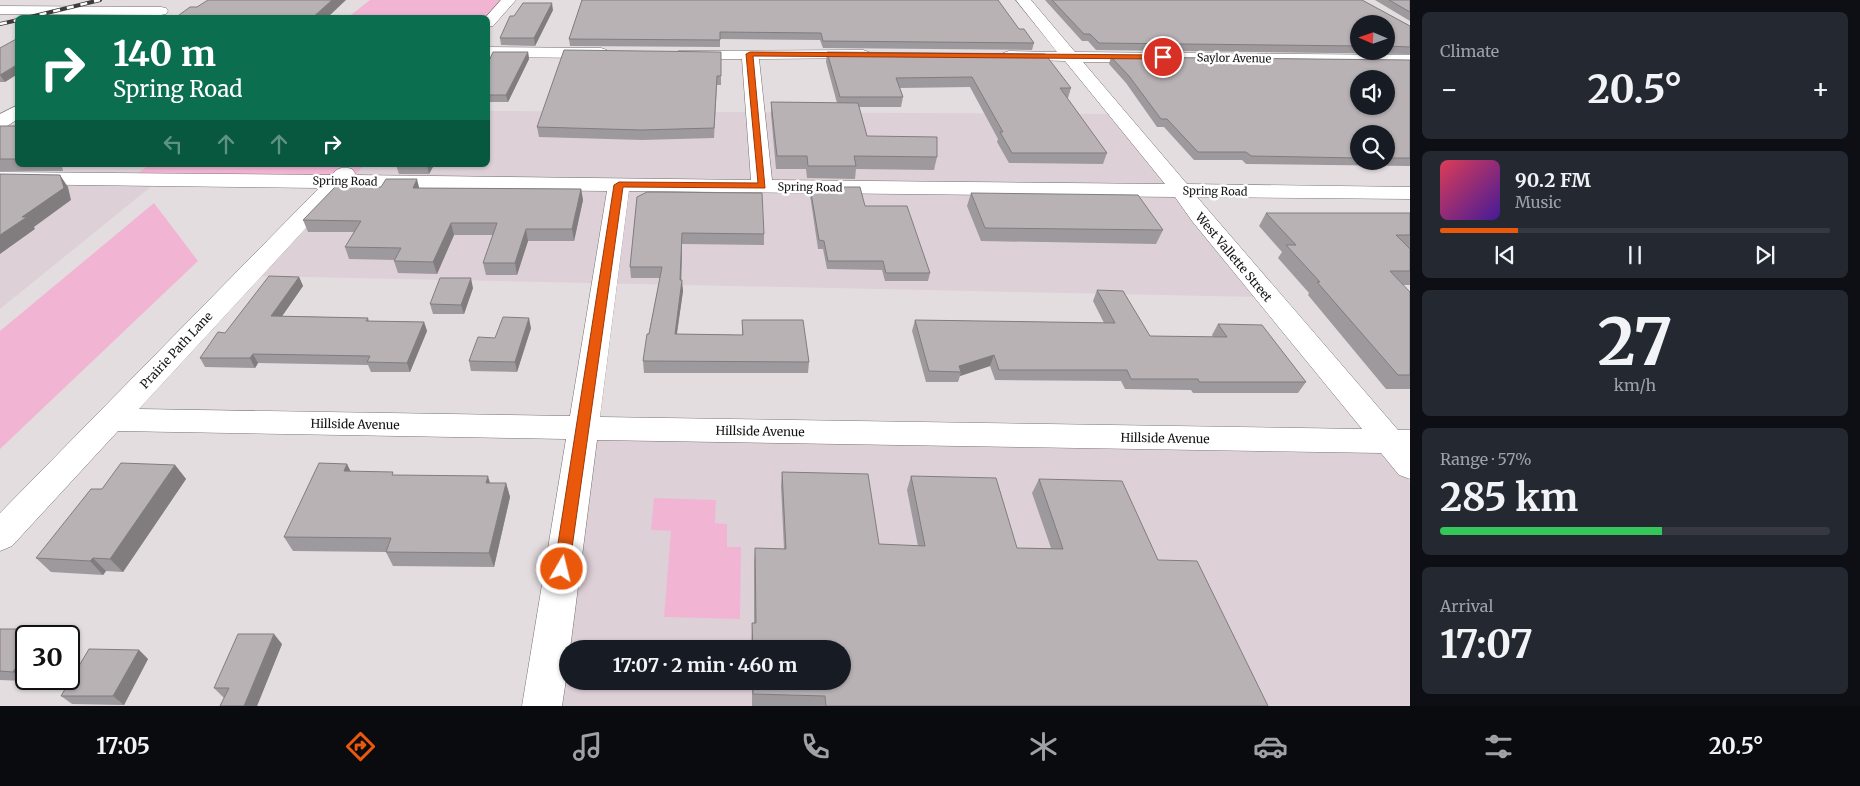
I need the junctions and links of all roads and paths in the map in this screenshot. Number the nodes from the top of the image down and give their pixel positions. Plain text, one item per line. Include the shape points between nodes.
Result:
1 (26, 0) edge
2 (509, 0) edge
3 (1023, 0) edge
4 (4, 10) edge
5 (156, 14) edge
6 (490, 21) edge
7 (490, 52) edge
8 (614, 53) edge
9 (672, 54) edge
10 (750, 54) junction
11 (879, 55) edge
12 (998, 56) edge
13 (1070, 57) junction
14 (1410, 60) edge
15 (15, 112) edge
16 (0, 122) edge
17 (346, 173) edge
18 (0, 178) edge
19 (619, 185) junction
20 (762, 186) junction
21 (1181, 190) junction
22 (1410, 193) edge
23 (110, 420) junction
24 (582, 428) junction
25 (1400, 442) edge
26 (1410, 466) edge
27 (0, 536) edge
28 (542, 706) edge

1 - 4 street
2 - 6 street
3 - 13 street, West Vallette Street
4 - 5 street
7 - 8 street
9 - 10 street
10 - 11 street
10 - 20 street
12 - 13 street, Saylor Avenue
13 - 14 street, Saylor Avenue
13 - 21 street, West Vallette Street
15 - 16 street
17 - 18 street, Spring Road
17 - 19 street, Spring Road
17 - 23 street, Prairie Path Lane
19 - 20 street, Spring Road
19 - 24 street
20 - 21 street, Spring Road
21 - 22 street, Spring Road
21 - 25 street, West Vallette Street via 1200,216
23 - 24 street, Hillside Avenue
23 - 27 street, Prairie Path Lane
24 - 25 street, Hillside Avenue
24 - 28 street
25 - 26 street, West Vallette Street

